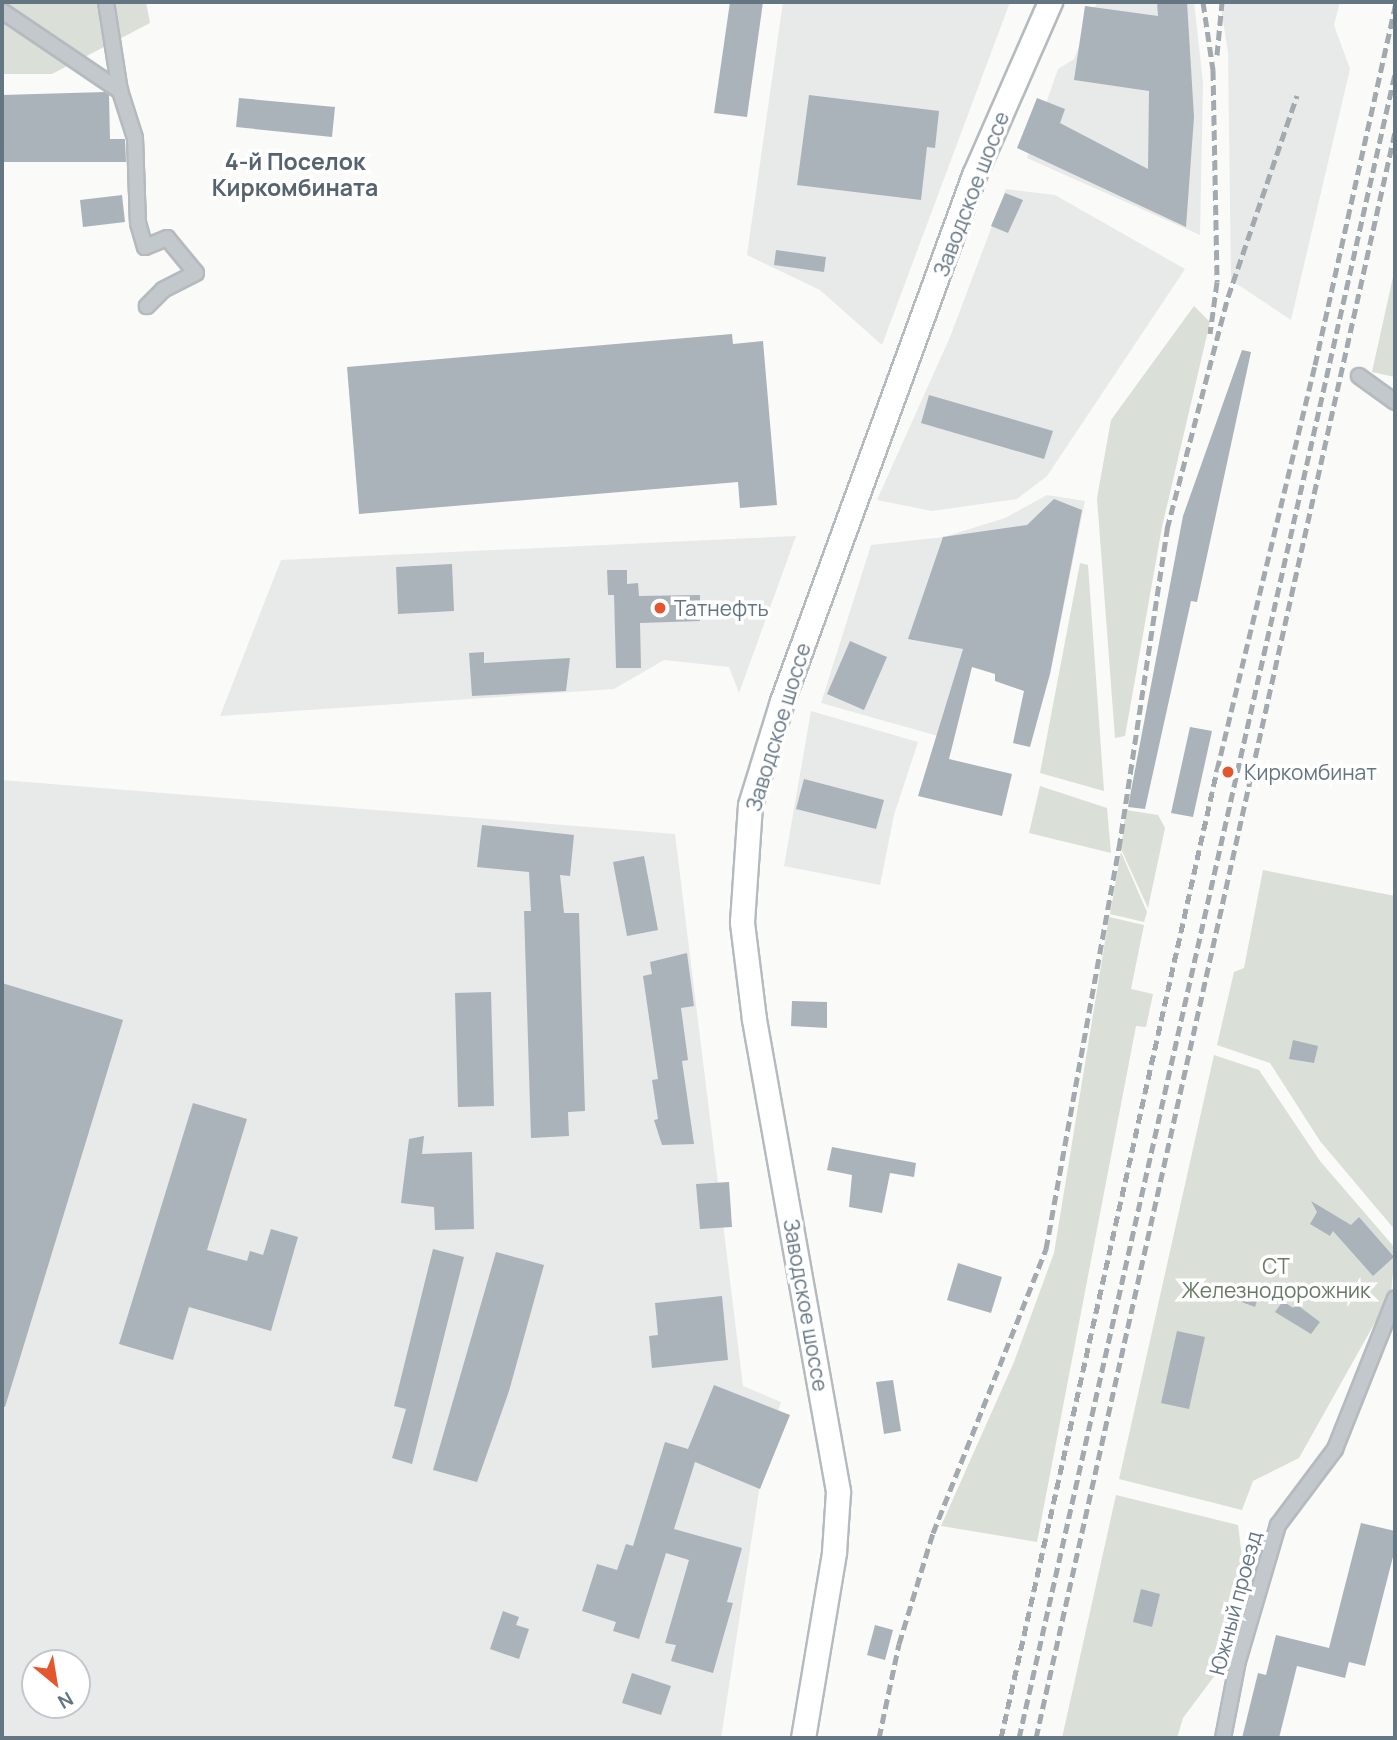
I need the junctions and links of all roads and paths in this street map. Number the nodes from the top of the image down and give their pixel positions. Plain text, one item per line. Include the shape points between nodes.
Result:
1 (107, 2) edge
2 (1050, 2) edge
3 (2, 10) edge
4 (120, 91) junction
5 (147, 306) dead end
6 (1359, 376) dead end
7 (1395, 402) edge
8 (1395, 1298) edge
9 (803, 1738) edge
10 (1223, 1738) edge

1 - 4 street
2 - 9 main road, Заводское шоссе via 974,175 782,701 750,805 743,922 754,1020 838,1491 834,1552
3 - 4 street
4 - 5 street via 135,138 138,223 145,247 167,238 196,272 163,290
6 - 7 street
8 - 10 street, Южный проезд via 1335,1449 1278,1525 1238,1661

